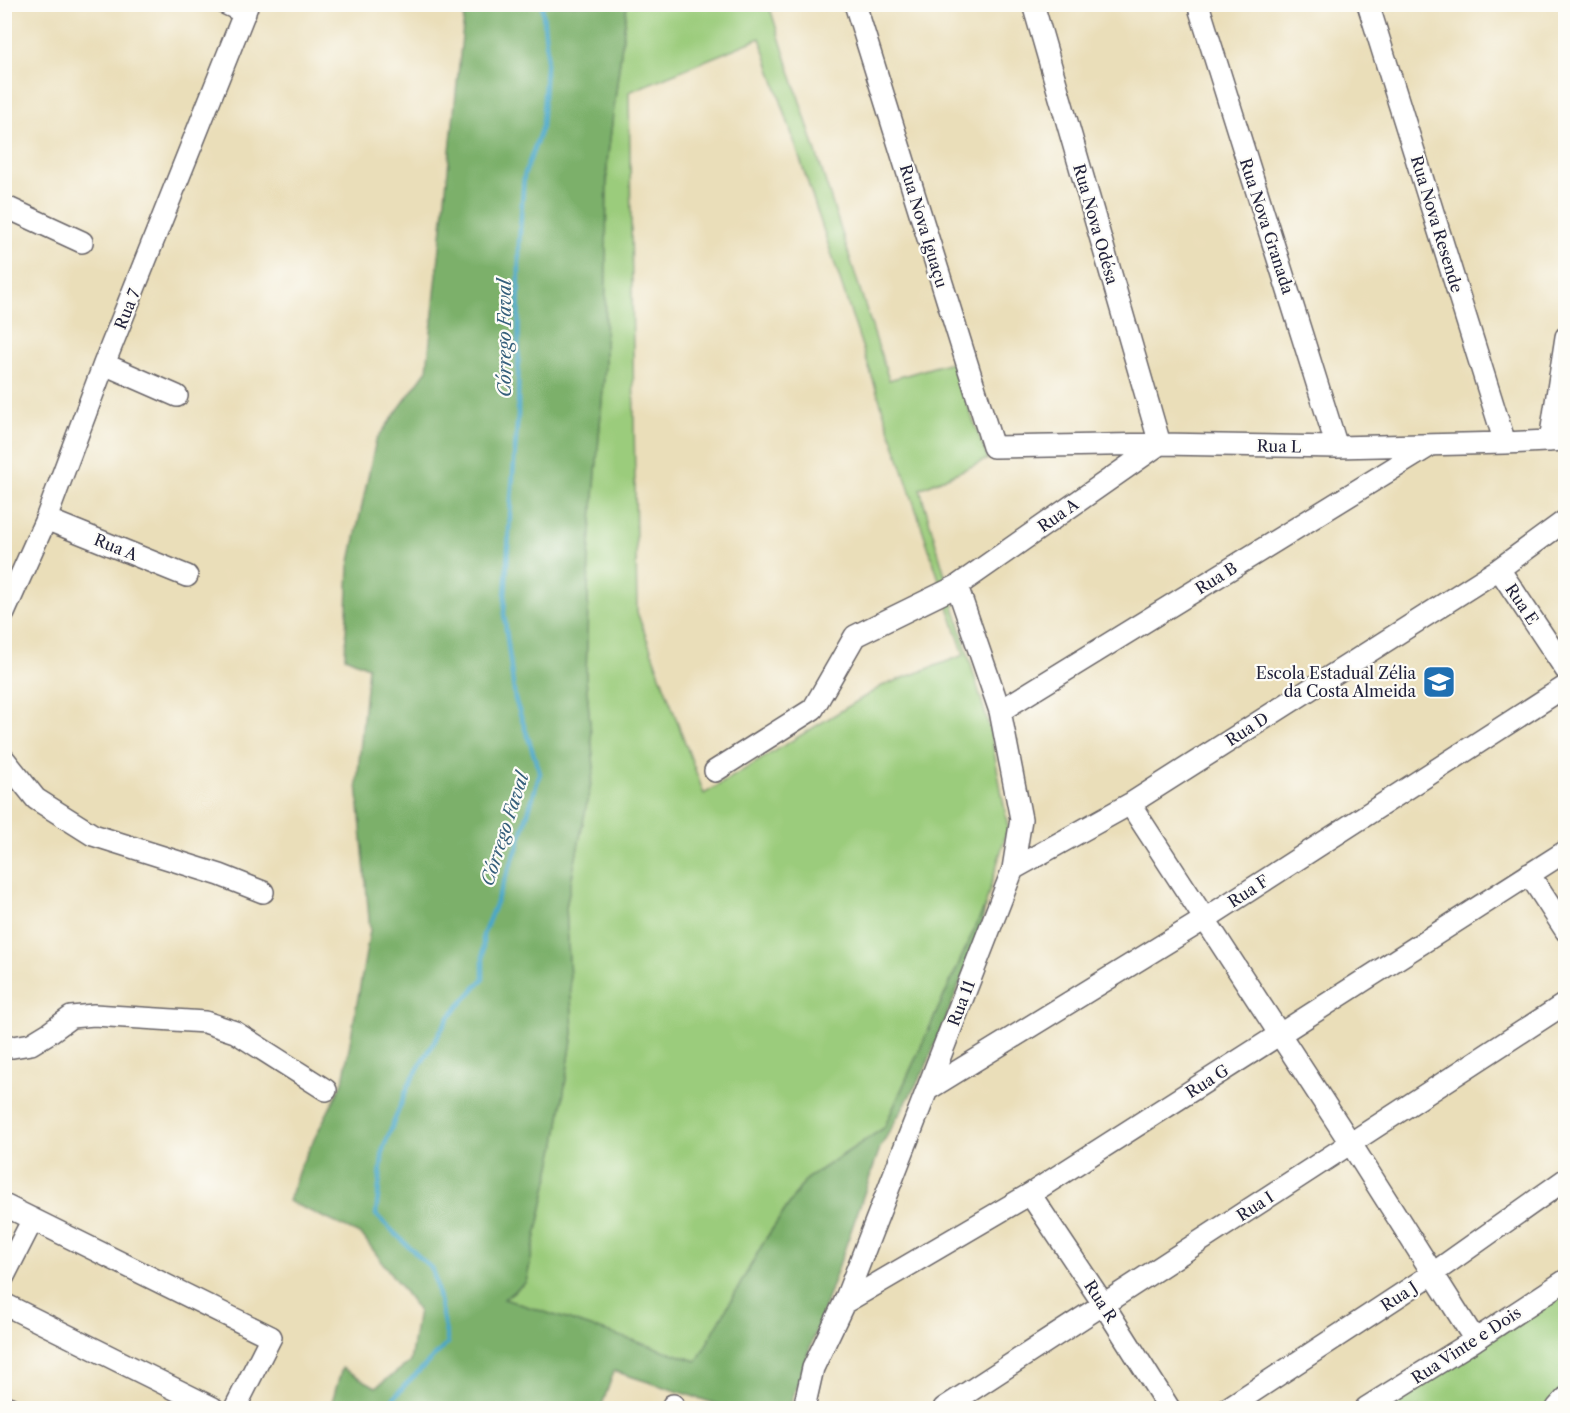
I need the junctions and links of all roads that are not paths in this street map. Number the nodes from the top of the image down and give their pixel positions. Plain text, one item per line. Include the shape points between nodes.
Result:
1 (855, 4) edge
2 (1033, 4) edge
3 (1198, 4) edge
4 (1368, 4) edge
5 (240, 7) edge
6 (4, 206) edge
7 (82, 242) dead end
8 (1566, 337) edge
9 (105, 364) junction
10 (177, 396) dead end
11 (1558, 440) edge
12 (1505, 443) junction
13 (1160, 444) junction
14 (1433, 444) junction
15 (993, 447) joint
16 (1337, 447) junction
17 (46, 519) junction
18 (1566, 520) edge
19 (1499, 569) junction
20 (187, 576) dead end
21 (957, 586) junction
22 (4, 613) edge
23 (1566, 670) edge
24 (1566, 686) edge
25 (1000, 711) junction
26 (4, 759) edge
27 (715, 771) dead end
28 (1130, 804) junction
29 (1566, 851) edge
30 (1013, 869) junction
31 (1529, 874) junction
32 (263, 892) dead end
33 (1205, 919) junction
34 (1566, 931) edge
35 (1566, 1003) edge
36 (1279, 1035) junction
37 (4, 1044) edge
38 (326, 1090) dead end
39 (927, 1090) junction
40 (1350, 1144) junction
41 (1566, 1179) edge
42 (1030, 1194) junction
43 (4, 1205) edge
44 (33, 1219) junction
45 (1432, 1274) junction
46 (4, 1276) edge
47 (1566, 1280) edge
48 (844, 1303) junction
49 (4, 1304) edge
50 (1104, 1305) junction
51 (1475, 1340) junction
52 (1566, 1398) edge
53 (4, 1406) edge
54 (10, 1408) edge
55 (213, 1408) edge
56 (235, 1408) edge
57 (804, 1408) edge
58 (944, 1408) edge
59 (1169, 1408) edge
60 (1228, 1408) edge
61 (1366, 1408) edge
62 (1557, 1408) edge

1 - 15 street, Rua Nova Iguaçu
2 - 13 street, Rua Nova Odésa
3 - 16 street, Rua Nova Granada
4 - 12 street, Rua Nova Resende
5 - 9 street, Rua 7
6 - 7 street
8 - 11 street
9 - 10 street
9 - 17 street, Rua 7
11 - 12 street, Rua L
12 - 14 street, Rua L
13 - 15 street, Rua L
13 - 16 street, Rua L
13 - 21 street, Rua A
14 - 16 street, Rua L
14 - 25 street, Rua B
17 - 20 street, Rua A
17 - 22 street, Rua 7
18 - 19 street, Rua D
19 - 23 street, Rua E
19 - 28 street, Rua D
21 - 25 street, Rua 11
21 - 27 street, Rua A via 855,636 813,709
24 - 33 street, Rua F
25 - 30 street, Rua 11 via 1021,819
26 - 32 street via 36,800 93,835
28 - 30 street, Rua D
28 - 33 street
29 - 31 street, Rua G
30 - 39 street, Rua 11
31 - 34 street
31 - 36 street, Rua G
33 - 36 street
33 - 39 street, Rua F
35 - 40 street, Rua I
36 - 40 street
36 - 42 street, Rua G
37 - 38 street via 31,1044 71,1017 205,1022 235,1032
39 - 48 street, Rua 11
40 - 45 street
40 - 50 street, Rua I
41 - 45 street, Rua J
42 - 48 street, Rua G
42 - 50 street, Rua R
43 - 44 street
44 - 46 street
44 - 56 street via 271,1337
45 - 51 street
45 - 60 street, Rua J
47 - 51 street, Rua Vinte e Dois
48 - 57 street, Rua 11 via 813,1368
49 - 55 street
50 - 58 street, Rua I
50 - 59 street, Rua R
51 - 61 street, Rua Vinte e Dois
52 - 62 street
53 - 54 street

